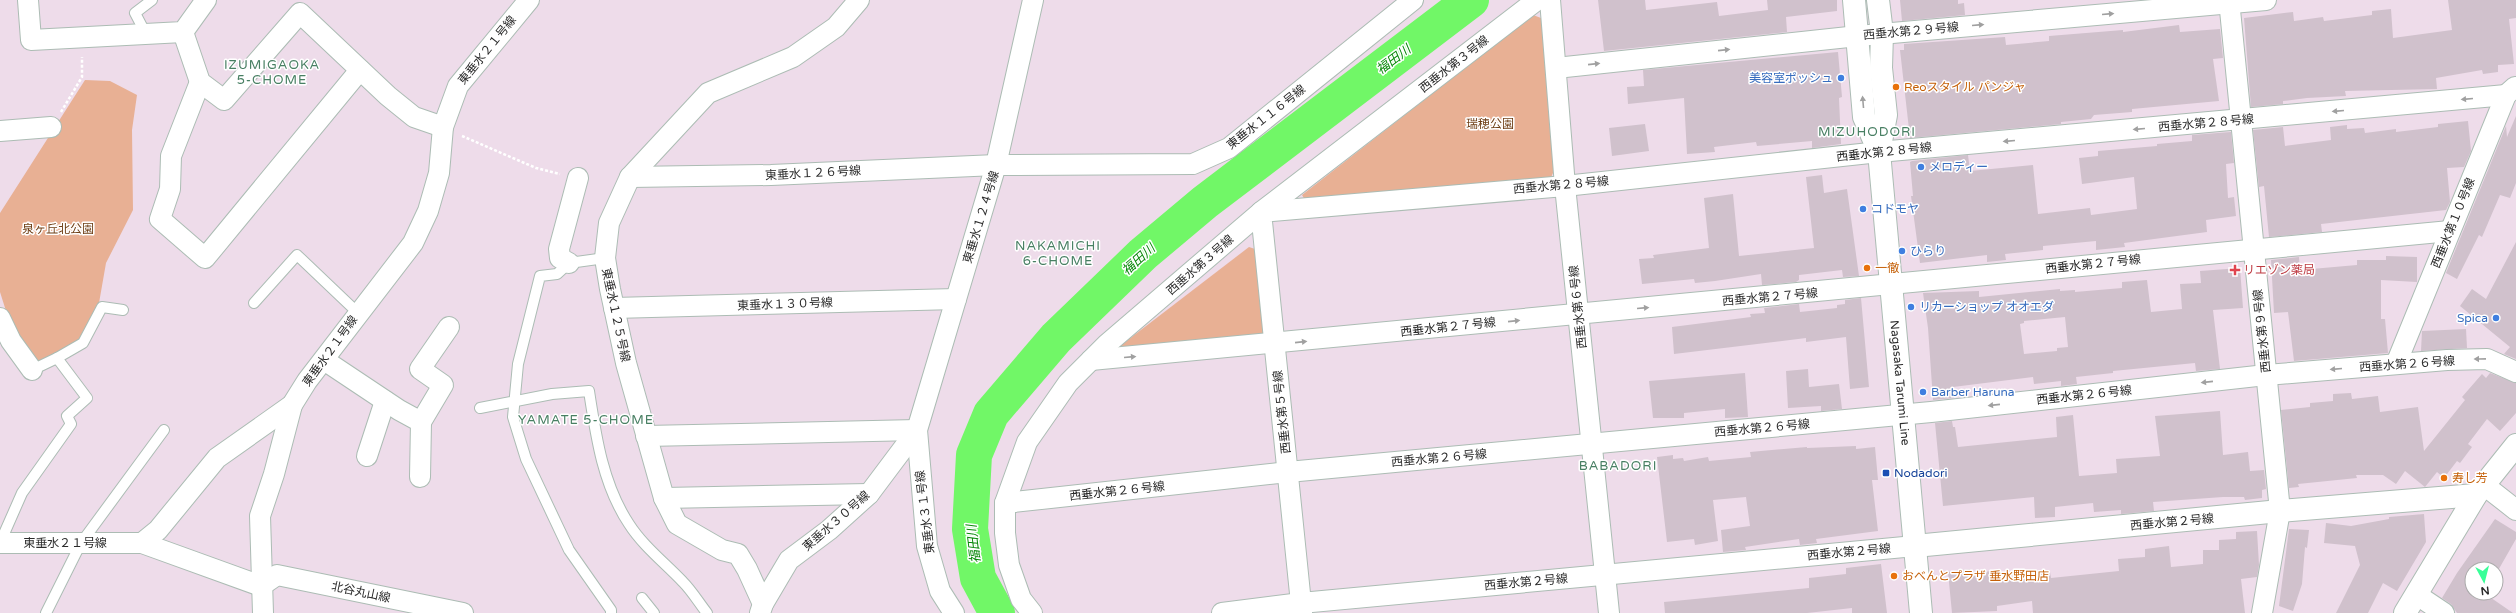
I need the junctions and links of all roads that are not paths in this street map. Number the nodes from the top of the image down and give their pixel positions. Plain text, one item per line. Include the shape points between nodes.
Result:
1 (28, 0) edge
2 (152, 0) edge
3 (206, 0) edge
4 (529, 0) edge
5 (859, 0) edge
6 (1033, 0) edge
7 (1414, 0) edge
8 (1537, 0) edge
9 (1550, 0) edge
10 (1854, 0) edge
11 (1878, 0) edge
12 (2266, 0) edge
13 (2229, 2) edge
14 (303, 7) edge
15 (183, 32) junction
16 (1882, 33) junction
17 (146, 34) junction
18 (1858, 36) junction
19 (1556, 68) junction
20 (360, 70) junction
21 (200, 82) junction
22 (2511, 90) edge
23 (2240, 120) junction
24 (51, 127) road end
25 (444, 127) junction
26 (0, 131) edge
27 (1879, 152) junction
28 (996, 166) junction
29 (630, 177) junction
30 (578, 178) road end
31 (1565, 186) junction
32 (1261, 212) junction
33 (2450, 231) junction
34 (2253, 248) junction
35 (605, 258) junction
36 (569, 263) junction
37 (1891, 285) junction
38 (956, 299) junction
39 (254, 303) dead end
40 (614, 308) junction
41 (123, 310) dead end
42 (358, 313) junction
43 (1578, 314) junction
44 (0, 318) edge
45 (449, 327) dead end
46 (5, 343) edge
47 (1275, 344) junction
48 (57, 358) junction
49 (324, 360) junction
50 (1091, 360) junction
51 (2396, 364) junction
52 (32, 370) joint
53 (2516, 372) edge
54 (2266, 375) junction
55 (385, 401) junction
56 (514, 402) junction
57 (292, 405) junction
58 (480, 408) dead end
59 (1904, 414) junction
60 (421, 422) junction
61 (164, 430) dead end
62 (917, 430) junction
63 (646, 436) junction
64 (1592, 444) junction
65 (2516, 445) edge
66 (367, 456) dead end
67 (1288, 472) junction
68 (420, 477) dead end
69 (2480, 490) junction
70 (869, 494) junction
71 (664, 498) junction
72 (1005, 503) junction
73 (2516, 510) edge
74 (2280, 511) junction
75 (81, 542) junction
76 (0, 543) edge
77 (142, 543) junction
78 (1915, 546) junction
79 (1606, 574) junction
80 (261, 586) junction
81 (2417, 595) junction
82 (642, 598) dead end
83 (1302, 608) edge
84 (761, 609) edge
85 (46, 613) edge
86 (263, 613) edge
87 (463, 613) edge
88 (611, 613) edge
89 (654, 613) edge
90 (707, 613) edge
91 (954, 613) edge
92 (1032, 613) edge
93 (1222, 613) edge
94 (1609, 613) edge
95 (1921, 613) edge
96 (2262, 613) edge
97 (2405, 613) edge
98 (2444, 613) edge

1 - 17 street via 31,40
2 - 17 lane via 135,13
3 - 15 street
4 - 25 street, 東垂水２１号線 via 458,86
5 - 29 street, 東垂水１２５号線 via 836,27 793,57 708,93
6 - 28 street, 東垂水１２４号線
7 - 28 street, 東垂水１１６号線 via 1228,148 1193,164
8 - 32 street, 西垂水第３号線
9 - 19 street, 西垂水第６号線
10 - 18 main road, Nagasaka Tarumi Line
11 - 16 main road, Nagasaka Tarumi Line
12 - 13 street, 西垂水第２９号線
16 -> 13 street, 西垂水第２９号線
13 - 23 street, 西垂水第９号線
14 - 20 street
14 - 21 street via 224,100
15 - 17 street
15 - 21 street
16 - 18 street, 西垂水第２９号線
16 - 27 main road, Nagasaka Tarumi Line via 1881,68 1886,115
19 -> 18 street, 西垂水第２９号線
27 -> 18 main road, Nagasaka Tarumi Line via 1864,117
19 - 31 street, 西垂水第６号線
20 - 21 street via 205,258 160,218 170,189 171,156
20 - 25 street via 414,117
22 -> 23 street, 西垂水第２８号線
22 - 33 street, 西垂水第１０号線
23 -> 27 street, 西垂水第２８号線
23 - 34 street, 西垂水第９号線
24 - 26 street
25 - 42 street, 東垂水２１号線 via 439,173 428,211 413,243
27 - 31 street, 西垂水第２８号線
27 - 37 main road, Nagasaka Tarumi Line
28 - 29 street, 東垂水１２６号線 via 771,175
28 - 38 street, 東垂水１２４号線
29 - 35 street, 東垂水１２５号線 via 608,223
30 - 36 street via 559,249 560,258
31 - 32 street, 西垂水第２８号線
31 - 43 street, 西垂水第６号線
32 - 47 street, 西垂水第５号線
32 - 50 street, 西垂水第３号線
33 - 34 street, 西垂水第２７号線
33 - 51 street, 西垂水第１０号線
34 - 37 street, 西垂水第２７号線
34 - 54 street, 西垂水第９号線
35 - 36 lane
35 - 40 street, 東垂水１２５号線
36 - 56 lane via 557,274 540,276 518,364
43 -> 37 street, 西垂水第２７号線
37 - 59 main road, Nagasaka Tarumi Line
38 - 40 street, 東垂水１３０号線
38 - 62 street, 東垂水１２４号線
39 - 42 lane via 297,255
40 - 63 street, 東垂水１２５号線
41 - 48 lane via 102,307 83,343
42 - 49 street, 東垂水２１号線
47 -> 43 street, 西垂水第２７号線
43 - 64 street, 西垂水第６号線
44 - 46 street
45 - 60 street via 420,369 443,386
46 - 52 street
50 -> 47 street, 西垂水第２７号線
47 - 67 street, 西垂水第５号線
48 - 52 lane
48 - 76 lane via 87,398 67,416 71,424 22,493
49 - 55 street
49 - 57 street, 東垂水２１号線
50 - 72 street, 西垂水第３号線 via 1068,383 1027,442
53 -> 51 street, 西垂水第２６号線 via 2487,359
51 -> 54 street, 西垂水第２６号線
54 -> 59 street, 西垂水第２６号線
54 - 74 street, 西垂水第９号線
55 - 60 street
55 - 66 street
56 - 58 lane
56 - 88 lane via 513,417 532,472 569,550
56 - 90 lane via 552,394 589,392 598,447 613,497 629,525 684,583
57 - 77 street, 東垂水２１号線 via 217,458 158,530
57 - 80 street via 260,516
59 - 64 street, 西垂水第２６号線
59 - 78 main road, Nagasaka Tarumi Line
60 - 68 street
61 - 75 lane
62 - 63 street
62 - 70 street, 東垂水３０号線
62 - 91 street, 東垂水３１号線 via 926,546 940,591
63 - 71 street, 東垂水１２５号線
64 - 67 street, 西垂水第２６号線
64 - 79 street, 西垂水第６号線
65 - 69 main road
67 - 72 street, 西垂水第２６号線
67 - 83 street, 西垂水第５号線
69 - 73 street
69 - 74 main road, 西垂水第２号線
69 - 81 main road
70 - 71 street
70 - 84 street, 東垂水３０号線 via 829,530 789,560
71 - 84 street, 東垂水１２５号線 via 677,524 722,550 738,554 747,569
72 - 92 street, 西垂水第３号線 via 1009,565 1021,599
74 - 78 main road, 西垂水第２号線
74 - 96 street, 西垂水第９号線
75 - 76 street, 東垂水２１号線
75 - 77 street, 東垂水２１号線
75 - 85 lane
77 - 80 street
78 - 79 street, 西垂水第２号線
78 - 95 main road, Nagasaka Tarumi Line
79 - 83 street, 西垂水第２号線
79 - 94 street, 西垂水第６号線
80 - 86 street
80 - 87 street, 北谷丸山線 via 277,575
81 - 97 main road
81 - 98 street
82 - 89 lane
83 - 93 street, 西垂水第２号線

